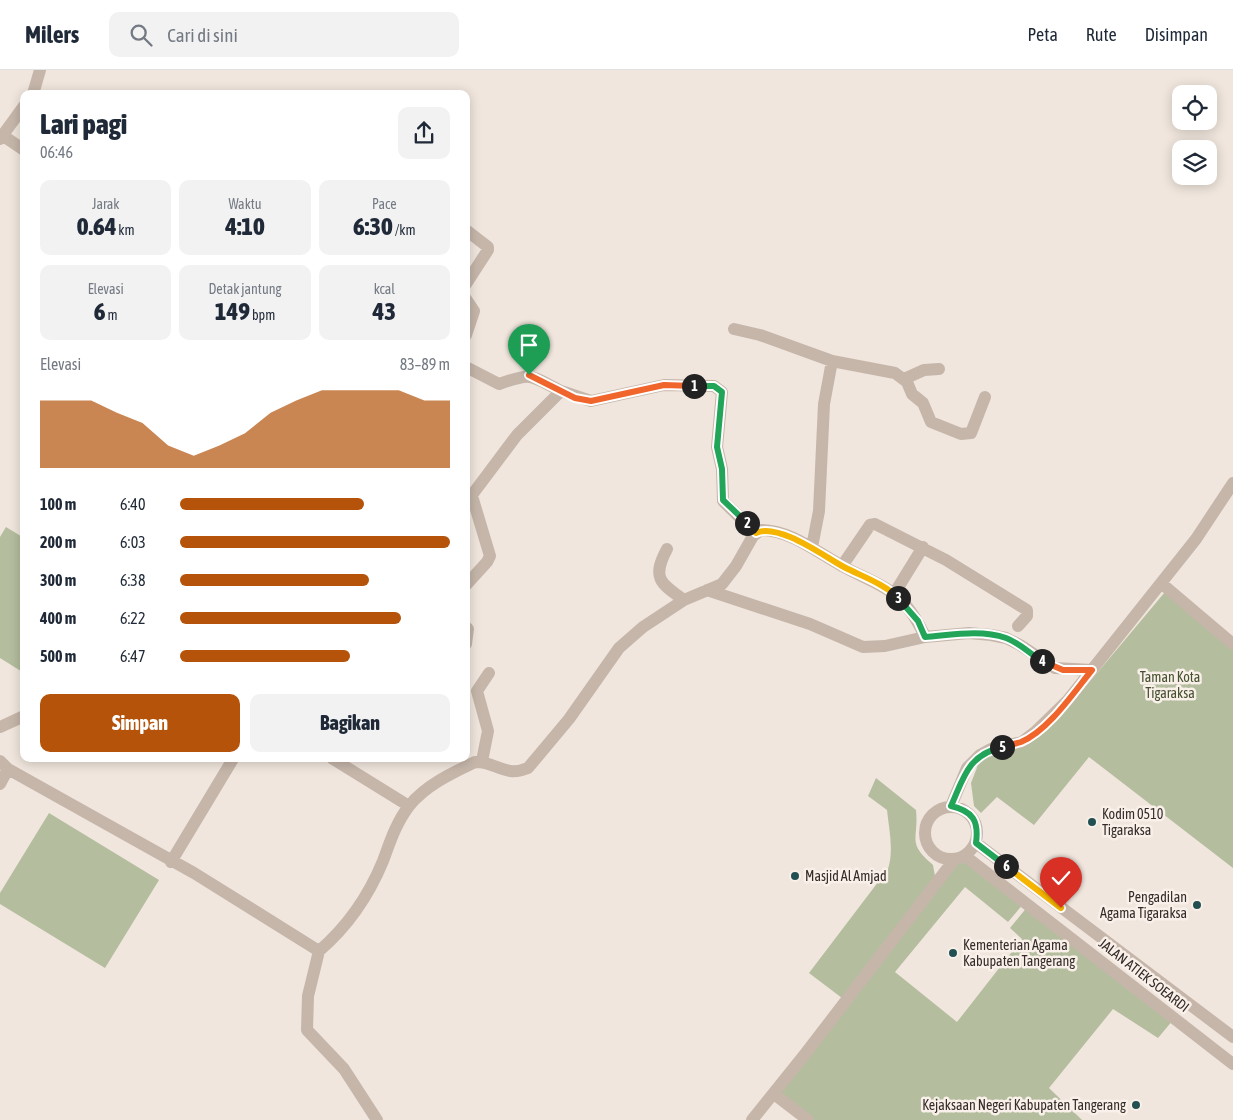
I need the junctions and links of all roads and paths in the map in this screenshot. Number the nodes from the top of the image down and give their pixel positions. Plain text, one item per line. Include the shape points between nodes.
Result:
1 (40, 70) edge
2 (34, 90) edge
3 (20, 111) edge
4 (1, 137) edge
5 (20, 148) edge
6 (470, 233) edge
7 (470, 278) edge
8 (470, 305) edge
9 (470, 323) edge
10 (734, 329) dead end
11 (832, 361) junction
12 (470, 369) edge
13 (939, 369) dead end
14 (904, 379) junction
15 (561, 392) junction
16 (984, 397) dead end
17 (1233, 483) edge
18 (470, 499) edge
19 (470, 503) edge
20 (756, 533) junction
21 (812, 547) junction
22 (923, 547) junction
23 (667, 549) dead end
24 (842, 566) junction
25 (470, 580) edge
26 (1161, 583) junction
27 (707, 590) junction
28 (894, 594) junction
29 (684, 600) junction
30 (1018, 626) dead end
31 (925, 637) junction
32 (1232, 642) edge
33 (1092, 670) junction
34 (489, 673) dead end
35 (20, 718) edge
36 (0, 727) edge
37 (482, 761) junction
38 (231, 762) edge
39 (338, 762) edge
40 (4, 765) edge
41 (0, 784) edge
42 (408, 806) junction
43 (951, 806) junction
44 (976, 843) junction
45 (959, 858) junction
46 (170, 862) junction
47 (319, 951) junction
48 (1233, 1037) edge
49 (1233, 1064) edge
50 (774, 1094) junction
51 (377, 1120) edge
52 (752, 1120) edge
53 (808, 1120) edge

1 - 2 street
3 - 4 street
4 - 5 street
6 - 7 street via 488,247
8 - 9 street via 474,311
10 - 11 street
11 - 14 street via 896,373
11 - 21 street via 824,404 819,511
12 - 15 street via 498,384 529,375
13 - 14 street via 924,370
14 - 16 street via 912,394 923,402 932,422 961,434 971,433
15 - 18 street via 517,436
15 - 20 street via 583,400 599,401 664,385 714,386 720,389 717,447 723,500
17 - 26 street via 1196,539
19 - 25 street via 490,556
20 - 21 street via 761,530 774,532
20 - 27 street via 724,582
21 - 24 street
22 - 24 street via 872,524
22 - 28 street
22 - 30 street via 1027,610 1027,616
23 - 29 street via 659,563 658,574 666,588
24 - 28 street
26 - 32 street
26 - 33 street
27 - 29 street
27 - 31 street via 810,624 863,647 885,646
28 - 31 street via 918,621
29 - 37 street via 643,627 619,648 569,719 528,768 519,772 503,771
31 - 33 street via 991,635 1020,645 1055,668
33 - 43 street via 1068,700 1022,742 980,755 968,768
34 - 37 street via 478,691 488,730
35 - 36 street
37 - 42 street via 442,779
38 - 46 street
39 - 42 street
40 - 41 street
40 - 46 street
42 - 47 street via 357,910 337,936
43 - 44 street via 964,809 973,818 978,830
43 - 45 street via 932,815 925,834 927,844 942,858
44 - 45 street
44 - 48 street, JALAN ATIEK SOEARDI
45 - 49 street, JALAN ATIEK SOEARDI
45 - 50 street
46 - 47 street via 194,873
47 - 51 street via 308,996 307,1030 344,1069
50 - 52 street
50 - 53 street

